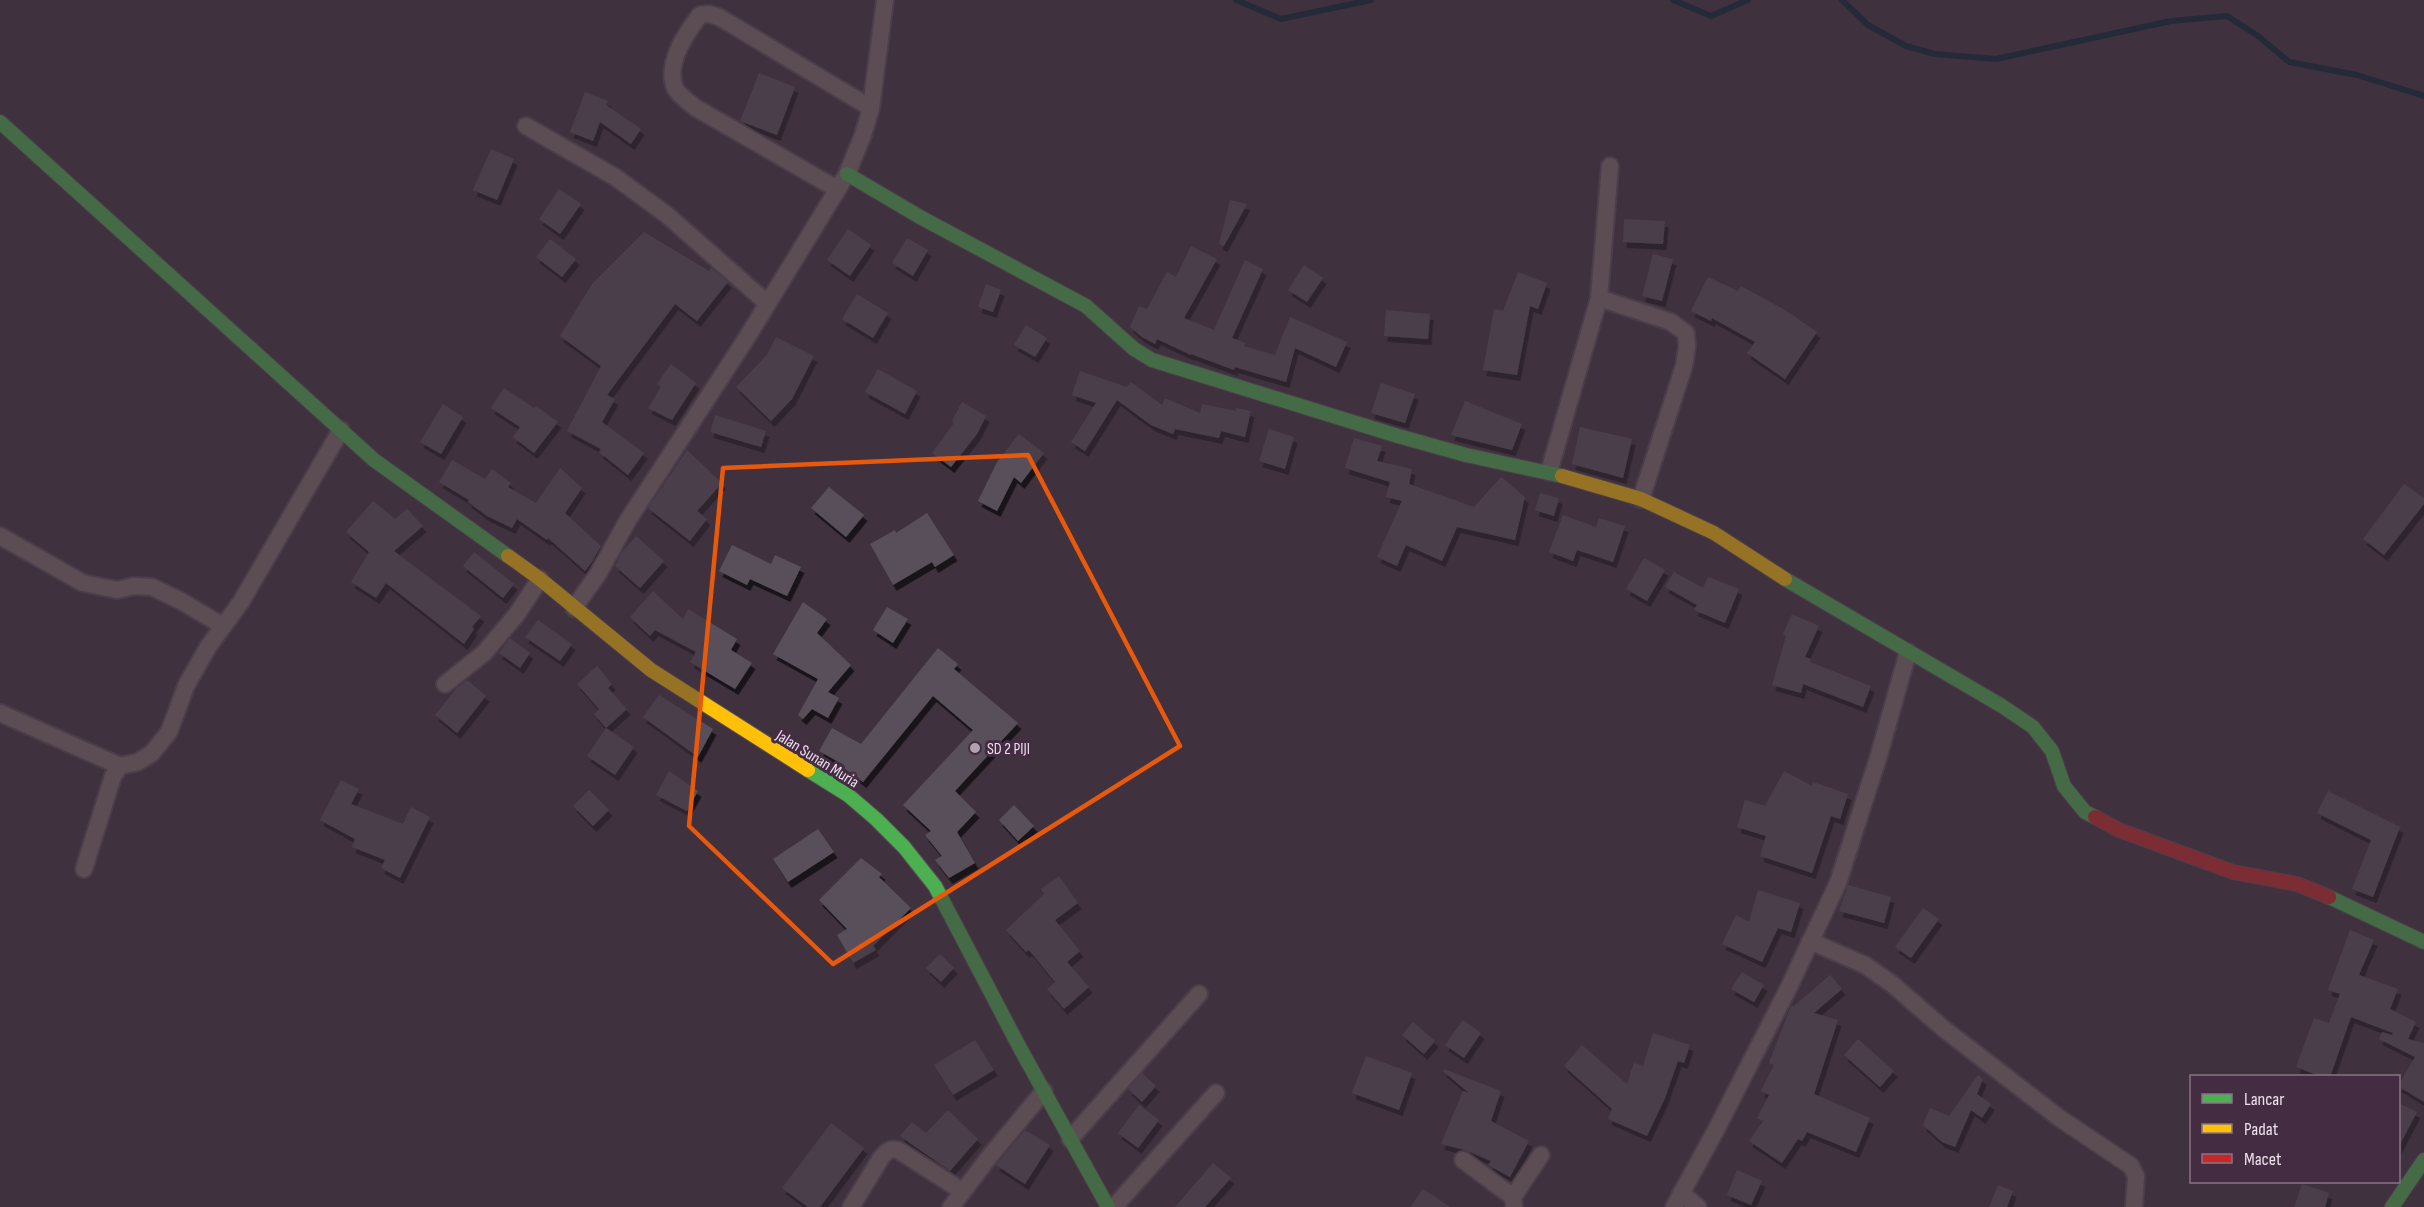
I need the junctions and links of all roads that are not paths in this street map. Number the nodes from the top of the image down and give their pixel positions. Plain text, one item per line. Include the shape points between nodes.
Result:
1 (885, 0) edge
2 (870, 108) junction
3 (0, 122) edge
4 (526, 126) dead end
5 (1610, 166) dead end
6 (847, 174) junction
7 (837, 189) junction
8 (1599, 298) junction
9 (767, 303) junction
10 (340, 430) junction
11 (1549, 472) junction
12 (1641, 499) junction
13 (0, 536) edge
14 (540, 579) junction
15 (574, 608) junction
16 (223, 626) junction
17 (1908, 652) junction
18 (446, 684) dead end
19 (0, 713) edge
20 (120, 766) junction
21 (84, 869) dead end
22 (1810, 941) junction
23 (2424, 942) edge
24 (1199, 994) dead end
25 (1044, 1091) junction
26 (1216, 1093) dead end
27 (1070, 1139) junction
28 (1541, 1155) dead end
29 (1463, 1160) dead end
30 (2423, 1164) edge
31 (962, 1191) junction
32 (1677, 1200) edge
33 (1514, 1202) edge
34 (851, 1207) edge
35 (951, 1207) edge
36 (1108, 1207) edge
37 (1114, 1207) edge
38 (1698, 1207) edge
39 (2134, 1207) edge
40 (2392, 1207) edge

1 - 2 street
2 - 6 street
2 - 7 street via 709,14 700,15 690,27 676,56 672,76 676,90 696,108
3 - 10 street, Jalan Sunan Muria
4 - 9 street via 615,177 668,215
5 - 8 street
6 - 7 street
6 - 11 street via 1086,306 1102,316 1135,351 1152,360 1398,436
7 - 9 street
8 - 11 street
8 - 12 street via 1671,322 1686,333 1684,366
9 - 15 street
10 - 14 street, Jalan Sunan Muria via 374,460
10 - 16 street via 241,602
11 - 12 street
12 - 17 street via 1714,532 1758,563
13 - 16 street via 83,583 117,590 152,587
14 - 15 street, Jalan Sunan Muria
14 - 18 street via 517,614 484,652
15 - 25 street, Jalan Sunan Muria via 651,670 848,795 904,847 935,886
16 - 20 street via 186,686 169,732 152,753 138,762
17 - 22 street via 1838,883
17 - 23 street via 2033,727 2052,751 2064,786 2085,812 2119,830 2233,872 2297,884
19 - 20 street
20 - 21 street via 106,796
22 - 32 street via 1718,1128
22 - 39 street via 1865,965 2058,1117 2131,1166 2136,1176
24 - 27 street
25 - 27 street, Jalan Sunan Muria
25 - 31 street
26 - 37 street
27 - 36 street, Jalan Sunan Muria
28 - 33 street
29 - 33 street via 1493,1180
30 - 40 street
31 - 34 street via 892,1149 881,1158
31 - 35 street
32 - 38 street

